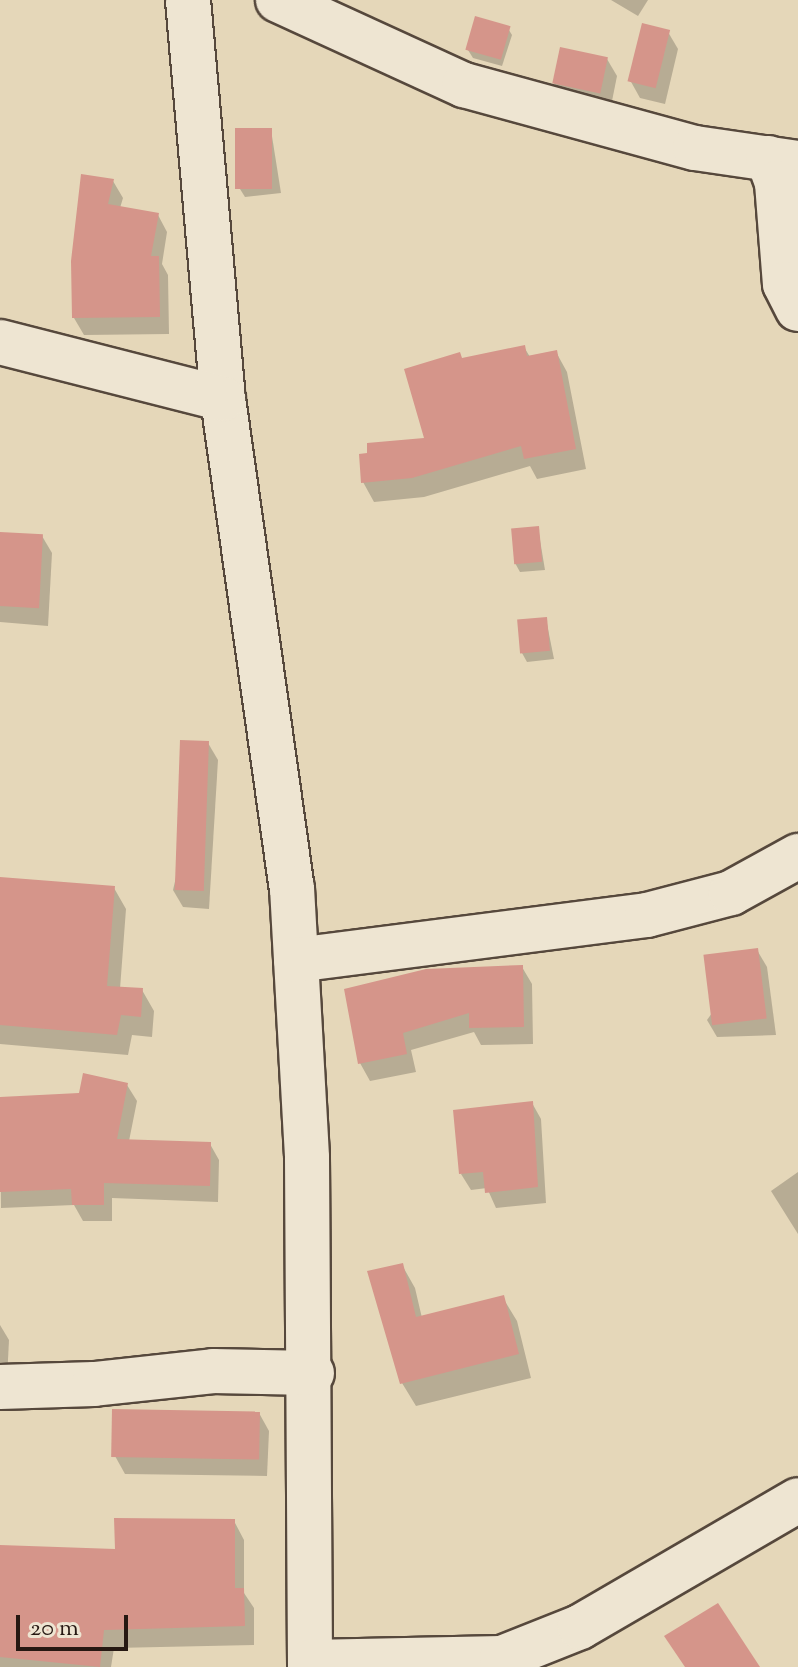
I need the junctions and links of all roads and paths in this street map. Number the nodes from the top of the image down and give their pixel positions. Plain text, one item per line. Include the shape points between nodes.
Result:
1 (188, 0) edge
2 (278, 0) edge
3 (783, 161) edge
4 (798, 309) edge
5 (0, 342) edge
6 (223, 399) junction
7 (798, 856) edge
8 (296, 960) junction
9 (312, 1373) junction
10 (0, 1387) edge
11 (798, 1500) edge
12 (310, 1664) edge

1 - 6 street
2 - 3 street via 464,85 695,148
3 - 4 street via 777,183 785,284
5 - 6 street
6 - 8 street via 292,888
7 - 8 street via 731,893 647,915
8 - 9 street
9 - 10 street via 213,1371 94,1384
9 - 12 street
11 - 12 street via 580,1627 502,1658

